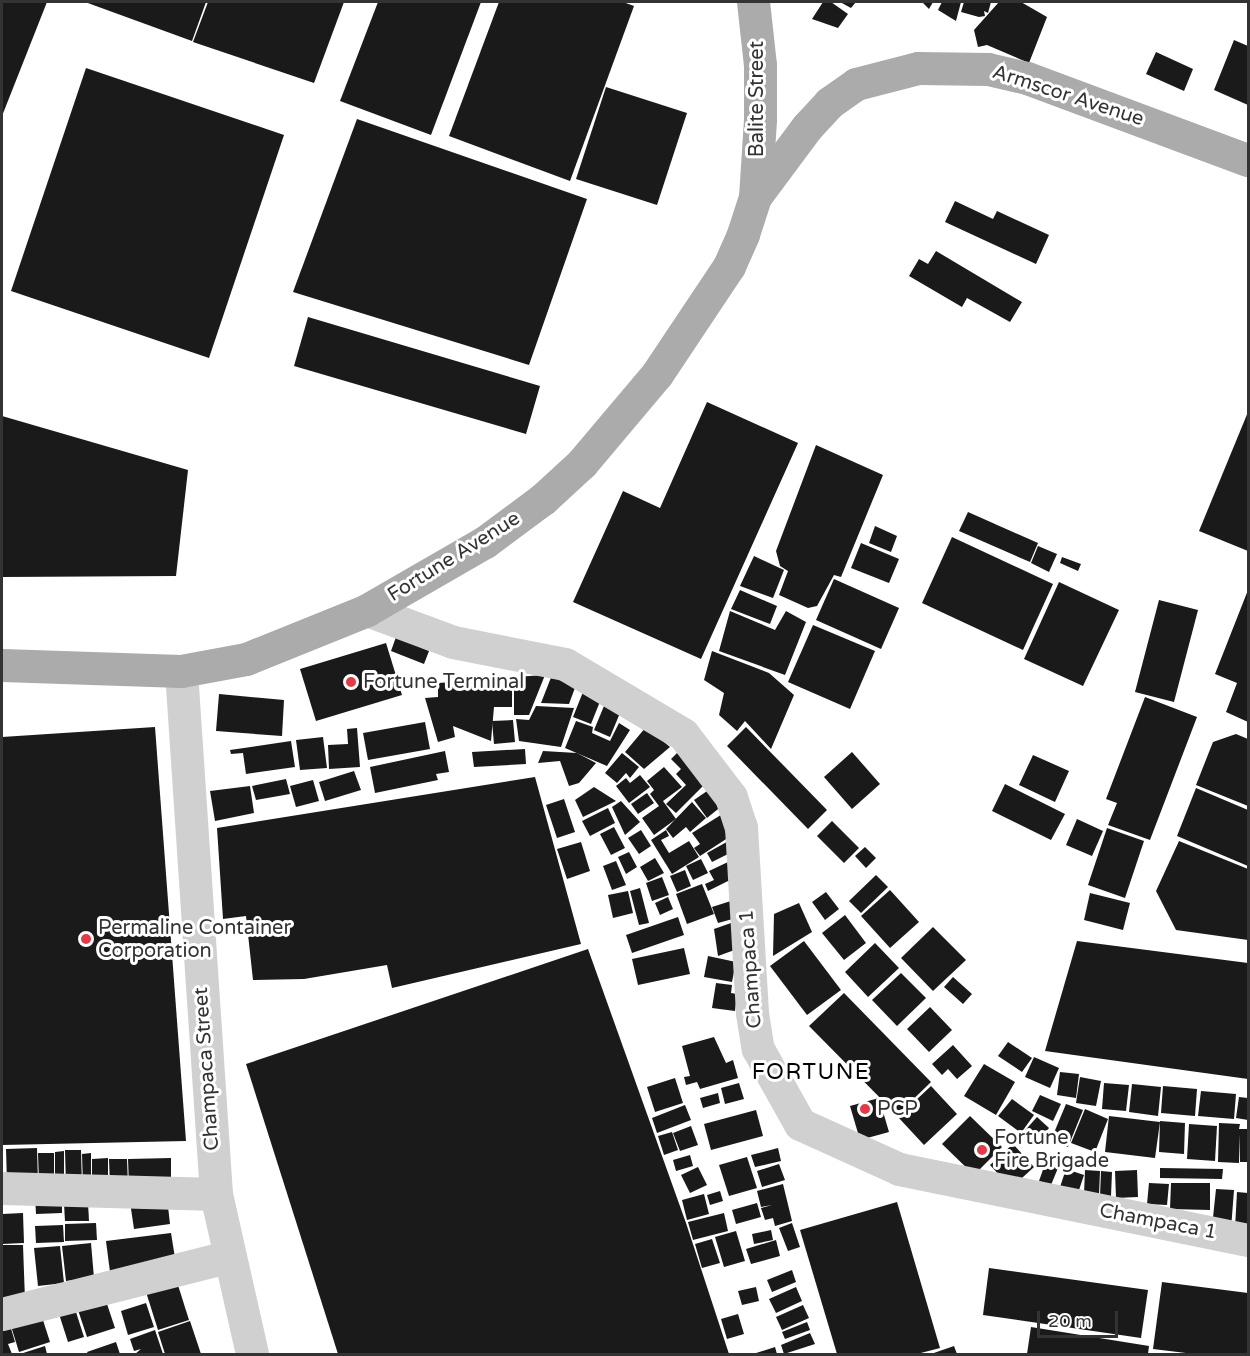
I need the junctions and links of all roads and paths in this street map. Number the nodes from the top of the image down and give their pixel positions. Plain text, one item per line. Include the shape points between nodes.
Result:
1 (753, 2) edge
2 (1248, 160) edge
3 (755, 197) junction
4 (367, 610) junction
5 (2, 665) edge
6 (181, 671) junction
7 (2, 1188) edge
8 (216, 1194) junction
9 (1248, 1240) edge
10 (228, 1257) junction
11 (2, 1314) edge
12 (246, 1352) edge

1 - 3 main road, Balite Street via 760,65
2 - 3 main road, Armscor Avenue via 1028,78 988,69 918,68 856,84 829,104
3 - 4 main road, Fortune Avenue via 729,266 708,299 657,374 582,463 543,499 485,542
4 - 6 main road, Fortune Avenue via 246,659
4 - 9 street, Champaca 1 via 453,642 565,664 683,734 731,797 741,827 752,1013 758,1049 800,1124 899,1169
5 - 6 main road, Fortune Avenue
6 - 8 street, Champaca Street
7 - 8 street
8 - 10 street, Champaca Street
10 - 11 street
10 - 12 street, Champaca Street

